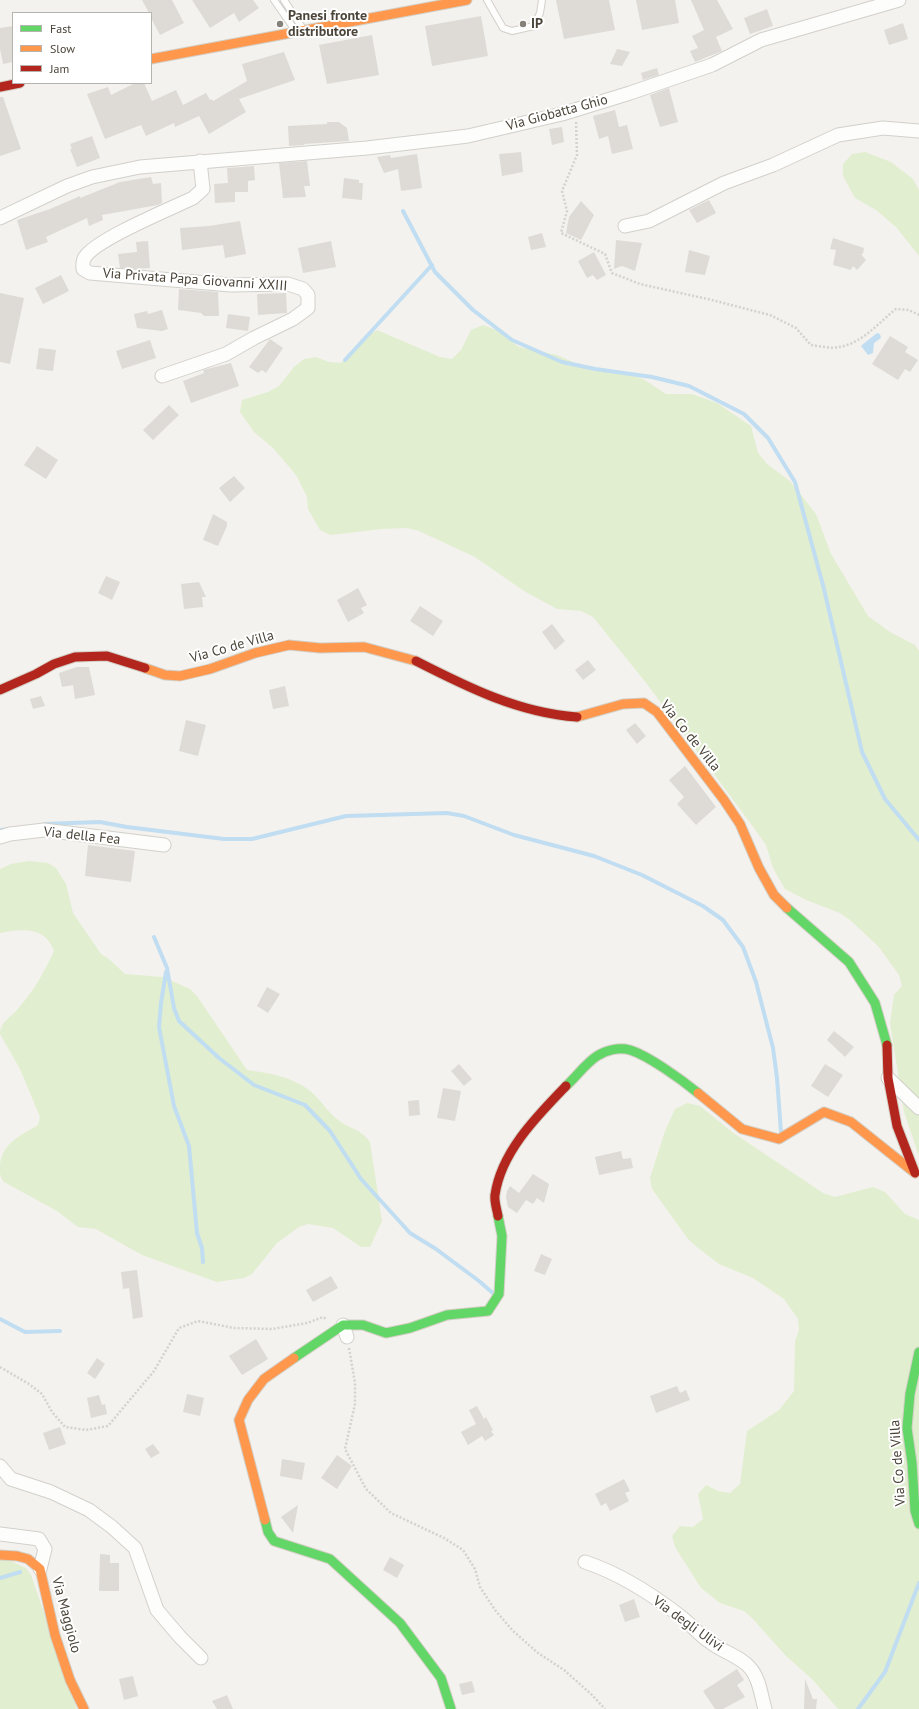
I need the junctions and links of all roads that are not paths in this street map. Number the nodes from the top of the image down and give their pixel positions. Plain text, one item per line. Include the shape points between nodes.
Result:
1 (274, 0) edge
2 (284, 0) edge
3 (467, 0) edge
4 (487, 0) edge
5 (542, 0) edge
6 (899, 0) edge
7 (300, 31) junction
8 (152, 59) edge
9 (15, 84) edge
10 (0, 87) edge
11 (919, 131) edge
12 (200, 161) junction
13 (0, 218) edge
14 (625, 226) dead end
15 (162, 376) dead end
16 (0, 690) edge
17 (0, 837) edge
18 (164, 845) dead end
19 (888, 1078) junction
20 (919, 1108) edge
21 (917, 1177) edge
22 (919, 1352) edge
23 (0, 1466) edge
24 (919, 1524) edge
25 (0, 1534) edge
26 (0, 1555) edge
27 (585, 1562) dead end
28 (40, 1569) junction
29 (201, 1658) dead end
30 (84, 1709) edge
31 (451, 1709) edge
32 (764, 1709) edge

1 - 7 lane
2 - 7 lane
3 - 7 street
4 - 5 lane via 502,28 512,31 534,26
6 - 12 street, Via Giobatta Ghio via 761,40 712,66 576,110 468,136 367,148
7 - 8 street
9 - 10 street
11 - 14 street via 884,128 838,134 772,165 724,183 649,221
12 - 13 street, Via Giobatta Ghio via 140,167 92,177
12 - 15 street, Via Privata Papa Giovanni XXIII via 203,189 193,198 102,242 85,257 83,269 90,273 231,285 288,284 303,289 308,295 308,308 293,319 226,354
16 - 19 street, Via Co de Villa via 54,664 75,657 107,656 165,675 180,676 210,670 255,653 288,645 320,648 364,647 399,656 512,705 564,716 580,717 623,704 644,703 657,712 736,818 774,895 849,962 862,981 875,1003 887,1046
17 - 18 street, Via della Fea via 44,830
19 - 20 street
19 - 21 street, Via Co de Villa via 897,1126
21 - 31 street via 851,1122 824,1112 779,1139 742,1129 683,1081 640,1055 618,1048 606,1051 596,1056 534,1119 504,1165 495,1196 502,1236 499,1294 488,1311 447,1315 386,1333 363,1325 345,1331 264,1378 248,1400 239,1420 268,1532 274,1541 285,1546 330,1559 400,1623 441,1678
22 - 24 street, Via Co de Villa via 910,1394 907,1428 912,1463 914,1511
23 - 29 street via 11,1479 51,1492 89,1510 135,1548 157,1610
25 - 28 street via 39,1539 45,1548
26 - 28 street, Via Maggiolo via 28,1559
27 - 32 street, Via degli Ulivi via 605,1568 655,1599 680,1616 710,1643 738,1658 757,1678
28 - 30 street, Via Maggiolo via 55,1636 70,1680

